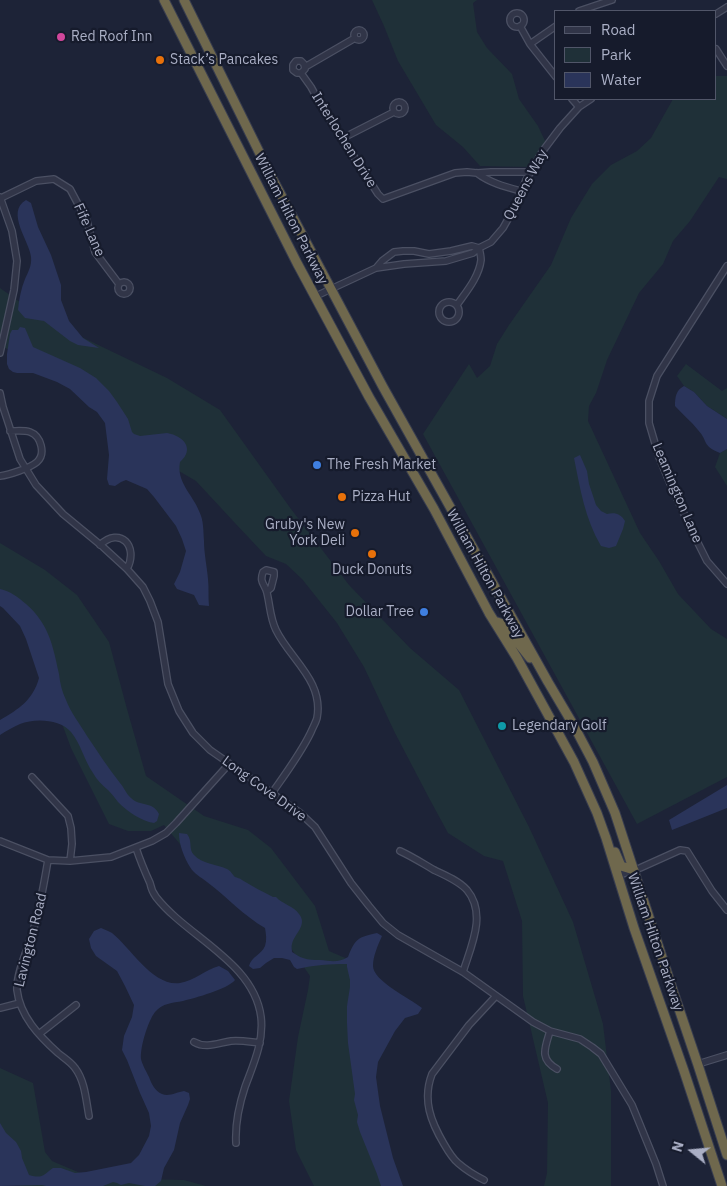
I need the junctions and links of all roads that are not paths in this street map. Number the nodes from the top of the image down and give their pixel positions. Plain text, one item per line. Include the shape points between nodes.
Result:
1 (164, 0) edge
2 (184, 0) edge
3 (612, 0) edge
4 (582, 10) edge
5 (520, 26) dead end
6 (554, 27) edge
7 (355, 38) dead end
8 (530, 44) junction
9 (717, 51) edge
10 (305, 66) junction
11 (727, 66) edge
12 (301, 73) junction
13 (554, 74) edge
14 (573, 100) edge
15 (590, 100) edge
16 (579, 107) junction
17 (394, 112) dead end
18 (342, 138) junction
19 (530, 172) junction
20 (477, 173) junction
21 (521, 191) junction
22 (1, 197) edge
23 (2, 207) edge
24 (479, 248) junction
25 (727, 266) edge
26 (376, 268) junction
27 (119, 284) dead end
28 (330, 288) junction
29 (316, 296) junction
30 (457, 305) dead end
31 (0, 353) edge
32 (0, 392) edge
33 (10, 431) junction
34 (25, 468) junction
35 (0, 476) edge
36 (100, 545) junction
37 (126, 569) junction
38 (727, 584) edge
39 (267, 591) dead end
40 (494, 621) junction
41 (548, 682) junction
42 (228, 764) junction
43 (32, 777) dead end
44 (272, 793) junction
45 (597, 813) junction
46 (0, 841) edge
47 (136, 848) junction
48 (400, 851) dead end
49 (48, 860) junction
50 (70, 861) junction
51 (634, 870) junction
52 (617, 876) junction
53 (727, 910) edge
54 (463, 972) junction
55 (496, 996) junction
56 (20, 1003) junction
57 (76, 1005) dead end
58 (0, 1008) edge
59 (668, 1023) junction
60 (550, 1031) junction
61 (39, 1034) junction
62 (194, 1042) dead end
63 (260, 1043) junction
64 (727, 1056) edge
65 (698, 1064) junction
66 (557, 1069) dead end
67 (89, 1116) dead end
68 (236, 1143) dead end
69 (727, 1155) edge
70 (484, 1180) dead end
71 (663, 1186) edge
72 (722, 1186) edge

1 - 29 highway, William Hilton Parkway
2 - 28 highway, William Hilton Parkway
3 - 4 street
5 - 8 street
6 - 8 street
7 - 10 street
8 - 13 street
9 - 11 street
10 - 12 street
10 - 12 street via 301,61 292,65 294,72
12 - 18 street, Interlochen Drive
14 - 16 street
15 - 16 street, Queens Way
16 - 19 street, Queens Way
17 - 18 street
18 - 20 street, Interlochen Drive via 383,199 455,173
19 - 20 street, Interlochen Drive
19 - 21 street, Queens Way
20 - 21 street via 495,184
21 - 24 street, Queens Way via 503,228 491,242
22 - 23 street
22 - 27 street, Fife Lane via 36,181 54,178 70,189 87,221 95,252
23 - 31 street via 12,231 17,262
24 - 26 street, Queens Way via 446,261
24 - 26 street, Queens Way via 472,246 429,254 394,252
24 - 30 street via 481,260 477,274
25 - 38 street, Leamington Lane via 657,376 649,401 649,423 669,481 707,560
26 - 28 street, Queens Way
28 - 29 street, Queens Way
28 - 41 highway, William Hilton Parkway
29 - 40 highway, William Hilton Parkway
32 - 33 street, Long Cove Drive
33 - 34 street, Long Cove Drive
33 - 34 street via 30,432 39,441 41,455 38,461
34 - 35 street
34 - 36 street, Long Cove Drive via 63,514
36 - 37 street, Long Cove Drive
36 - 37 street via 111,538 126,541 132,556
37 - 42 street, Long Cove Drive via 143,587 158,622 168,684 179,711 193,733
39 - 44 street via 276,629 311,681 318,705 317,719 309,736
40 - 41 highway via 503,624
40 - 45 highway, William Hilton Parkway via 574,762
41 - 51 highway, William Hilton Parkway via 604,787
42 - 44 street, Long Cove Drive
42 - 47 street via 166,833
43 - 50 street via 68,816 72,836
44 - 54 street, Long Cove Drive via 315,827 351,883 383,923
45 - 51 highway via 621,866
45 - 52 highway, William Hilton Parkway
46 - 49 street
47 - 50 street via 111,857
47 - 63 street via 154,896 235,967 248,983 261,1017
48 - 54 street via 459,883 472,899 477,922
49 - 50 street
49 - 56 street, Lavington Road via 42,898 17,988
51 - 52 street
51 - 53 street via 680,850 687,851
51 - 65 highway, William Hilton Parkway
52 - 59 highway, William Hilton Parkway
54 - 55 street, Long Cove Drive
55 - 60 street, Long Cove Drive
55 - 70 street via 432,1074 428,1093 429,1112 449,1152 465,1169
56 - 58 street
56 - 61 street, Lavington Road
57 - 61 street
59 - 65 highway via 685,1060
59 - 72 highway, William Hilton Parkway
60 - 66 street via 544,1053 550,1065
60 - 71 street, Long Cove Drive via 580,1039 601,1054 632,1105
61 - 67 street, Lavington Road via 76,1069
62 - 63 street via 207,1046 243,1041
63 - 68 street via 239,1107
64 - 65 street
65 - 69 highway, William Hilton Parkway

